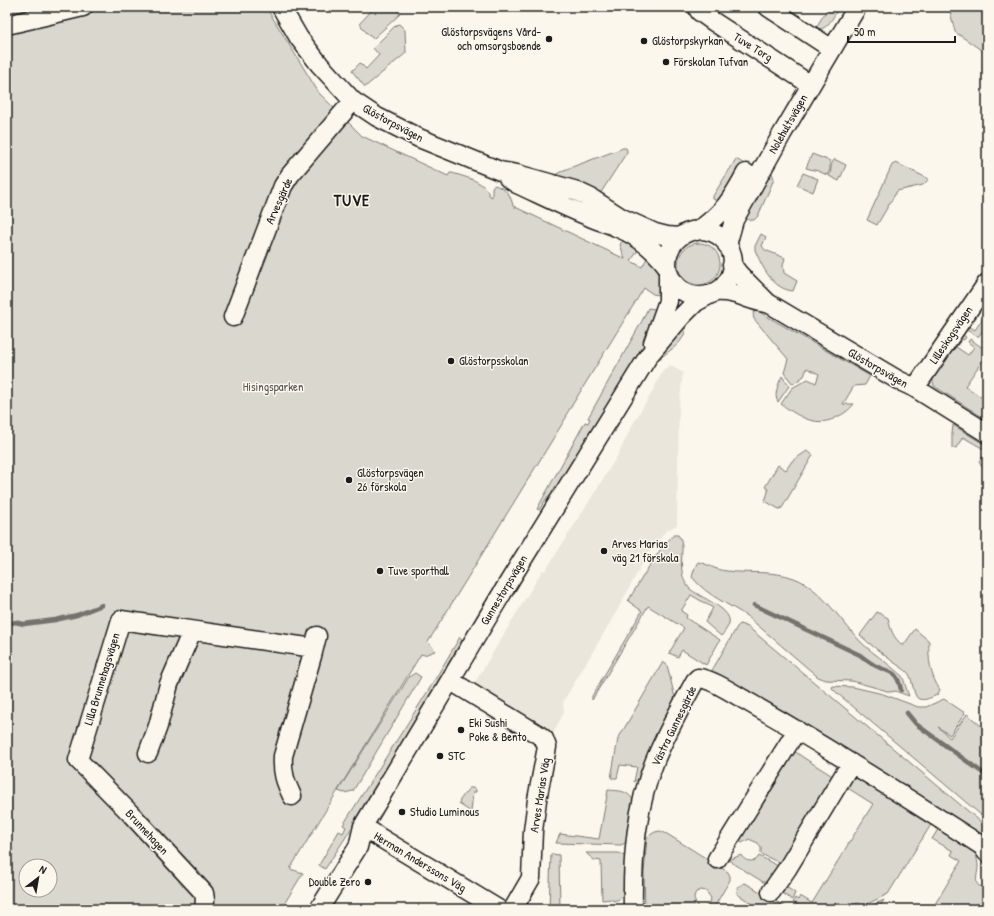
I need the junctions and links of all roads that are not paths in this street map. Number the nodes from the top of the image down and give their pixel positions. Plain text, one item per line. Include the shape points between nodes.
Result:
1 (83, 7) edge
2 (281, 7) edge
3 (697, 7) edge
4 (768, 7) edge
5 (844, 7) edge
6 (857, 7) edge
7 (8, 20) edge
8 (827, 46) junction
9 (806, 81) junction
10 (354, 101) junction
11 (500, 171) junction
12 (698, 231) junction
13 (680, 237) junction
14 (727, 245) junction
15 (732, 265) junction
16 (668, 269) junction
17 (987, 283) edge
18 (712, 293) junction
19 (768, 303) junction
20 (233, 317) dead end
21 (649, 355) junction
22 (915, 388) junction
23 (987, 433) edge
24 (192, 631) junction
25 (451, 681) junction
26 (797, 730) junction
27 (148, 753) dead end
28 (78, 760) joint
29 (851, 763) junction
30 (292, 796) dead end
31 (363, 826) junction
32 (987, 853) edge
33 (717, 859) dead end
34 (771, 892) dead end
35 (204, 909) edge
36 (305, 909) edge
37 (319, 909) edge
38 (498, 909) edge
39 (513, 909) edge
40 (634, 909) edge

1 - 7 street
2 - 10 street, Glöstorpsvägen via 299,38
3 - 9 street, Tuve Torg via 714,22
4 - 8 street
5 - 8 street, Nolehultsvägen
6 - 8 street, Nolehultsvägen
8 - 9 street, Nolehultsvägen
9 - 12 street, Nolehultsvägen via 728,203 710,223
9 - 14 street, Nolehultsvägen via 734,220
10 - 11 street, Glöstorpsvägen via 377,117 411,134
10 - 20 street, Arvesgärde via 283,186
11 - 13 street, Glöstorpsvägen via 574,190 639,227 667,236
11 - 16 street, Glöstorpsvägen via 517,184 636,237 658,254
12 - 13 street, Nolehultsvägen
12 - 14 street via 716,235
13 - 16 street via 669,252
14 - 15 street
15 - 18 street via 728,279 722,287
15 - 19 street, Glöstorpsvägen
16 - 18 street via 674,284 684,292 699,296
16 - 21 street, Gunnestorpsvägen via 668,302
17 - 22 street, Lilleskogsvägen
18 - 19 street, Glöstorpsvägen via 727,292 756,302
18 - 21 street, Gunnestorpsvägen via 696,302
19 - 22 street, Glöstorpsvägen
21 - 25 street, Gunnestorpsvägen via 510,580
22 - 23 street, Glöstorpsvägen
24 - 27 street via 170,684
24 - 28 street, Lilla Brunnehagsvägen via 121,620
24 - 30 street, Lilla Brunnehagsvägen via 315,642 283,756 285,781
25 - 31 street, Gunnestorpsvägen
25 - 39 street, Arves Marias Väg via 539,735 547,747 533,831 531,878
26 - 29 street, Västra Gunnesgärde
26 - 33 street
26 - 40 street, Västra Gunnesgärde via 703,678 698,678 671,726 646,790 634,850
28 - 35 street, Brunnehagen via 204,893
29 - 32 street, Västra Gunnesgärde via 982,846
29 - 34 street
31 - 36 street, Gunnestorpsvägen via 348,839
31 - 37 street, Gunnestorpsvägen via 358,846
31 - 38 street, Herman Anderssons Väg

